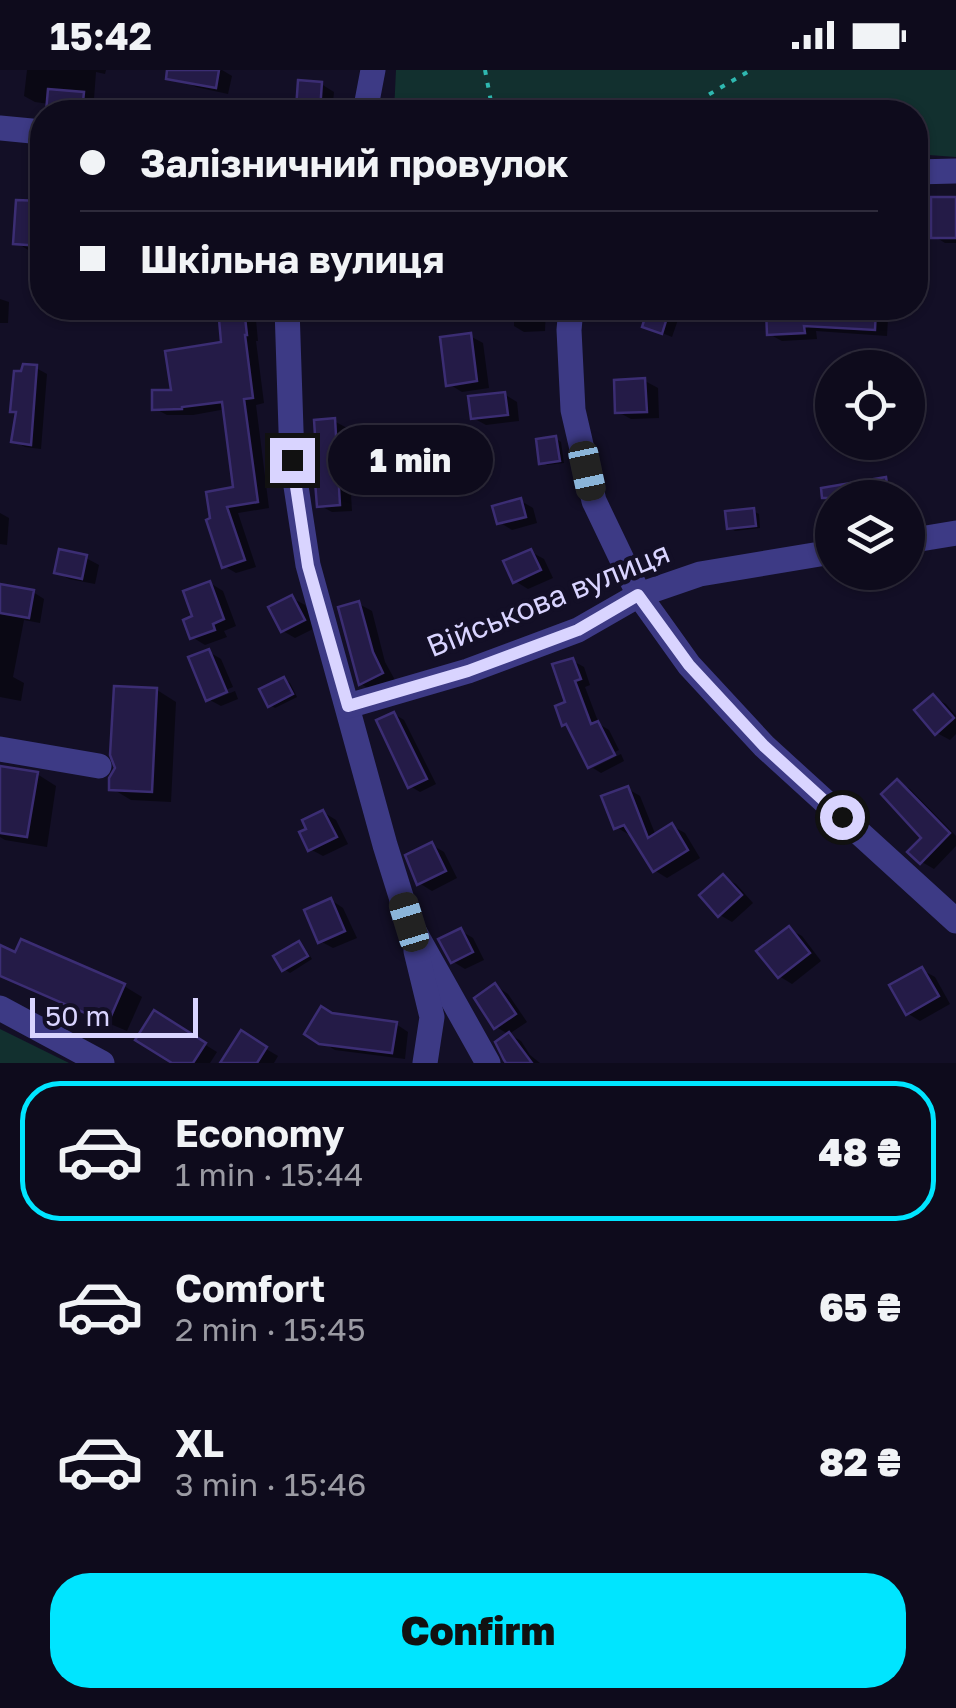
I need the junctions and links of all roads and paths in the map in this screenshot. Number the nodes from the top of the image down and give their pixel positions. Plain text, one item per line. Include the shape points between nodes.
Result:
1 (373, 70) edge
2 (485, 70) edge
3 (752, 70) edge
4 (367, 100) edge
5 (491, 100) edge
6 (704, 100) edge
7 (0, 128) edge
8 (30, 131) edge
9 (956, 171) edge
10 (928, 172) edge
11 (287, 320) edge
12 (570, 320) edge
13 (956, 534) edge
14 (925, 539) edge
15 (815, 555) edge
16 (638, 595) junction
17 (348, 706) junction
18 (0, 749) edge
19 (99, 766) dead end
20 (956, 921) edge
21 (409, 922) junction
22 (0, 1008) edge
23 (102, 1063) edge
24 (425, 1063) edge
25 (488, 1063) edge

1 - 4 street
2 - 5 path
3 - 6 path
7 - 8 street
9 - 10 street
11 - 17 street via 292,460 308,566
12 - 16 street via 574,410 594,501
13 - 14 street
15 - 16 street, Військова вулиця via 700,574
16 - 17 street, Військова вулиця via 578,630
16 - 20 street via 689,665 764,746
17 - 21 street
18 - 19 street
21 - 24 street via 432,1017
21 - 25 street
22 - 23 street

